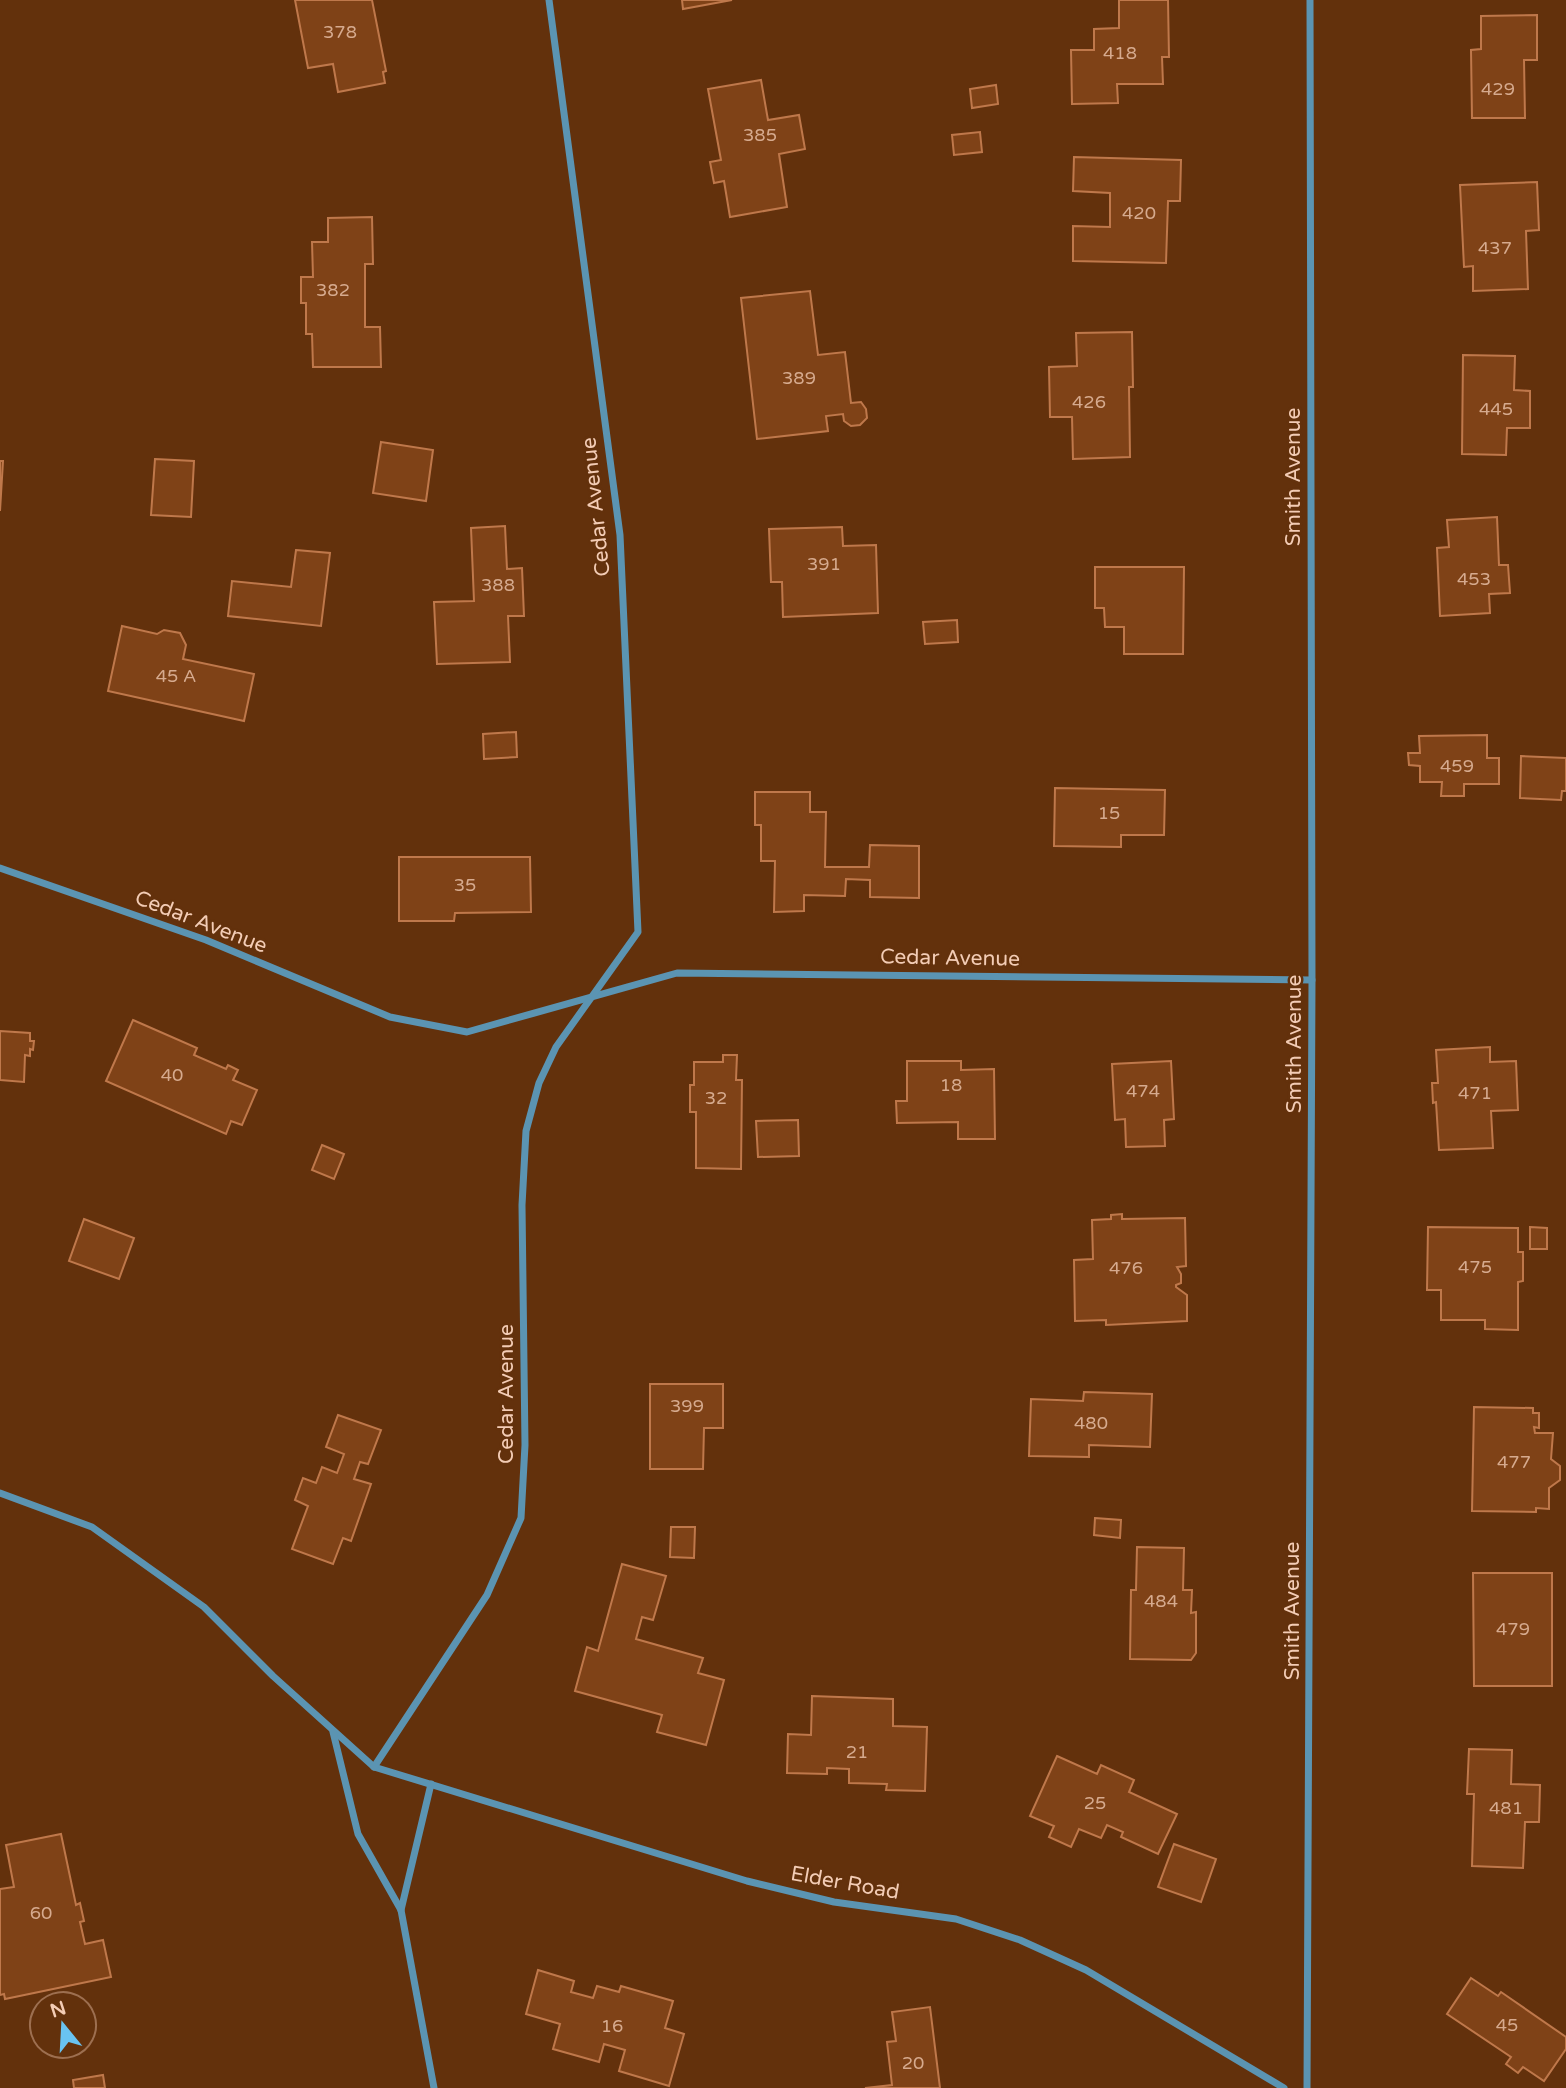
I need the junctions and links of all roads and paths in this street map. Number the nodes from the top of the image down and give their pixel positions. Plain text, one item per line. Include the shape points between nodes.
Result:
1 (550, 0) edge
2 (1310, 0) edge
3 (0, 868) edge
4 (1312, 980) junction
5 (590, 998) junction
6 (0, 1493) edge
7 (333, 1730) junction
8 (374, 1767) junction
9 (430, 1784) junction
10 (401, 1910) junction
11 (434, 2088) edge
12 (1284, 2088) edge
13 (1307, 2088) edge

1 - 5 street, Cedar Avenue via 620,534 638,932
2 - 4 street, Smith Avenue
3 - 5 street, Cedar Avenue via 206,940 390,1017 467,1032
4 - 5 street, Cedar Avenue via 677,972
4 - 13 street, Smith Avenue
5 - 8 street, Cedar Avenue via 556,1047 539,1083 526,1131 521,1518 487,1595
6 - 7 street via 92,1527 204,1607
7 - 8 street
7 - 10 street via 358,1834
8 - 9 street, Elder Road
9 - 10 street
9 - 12 street, Elder Road via 747,1881 834,1902 956,1919 1020,1940 1086,1970
10 - 11 street

